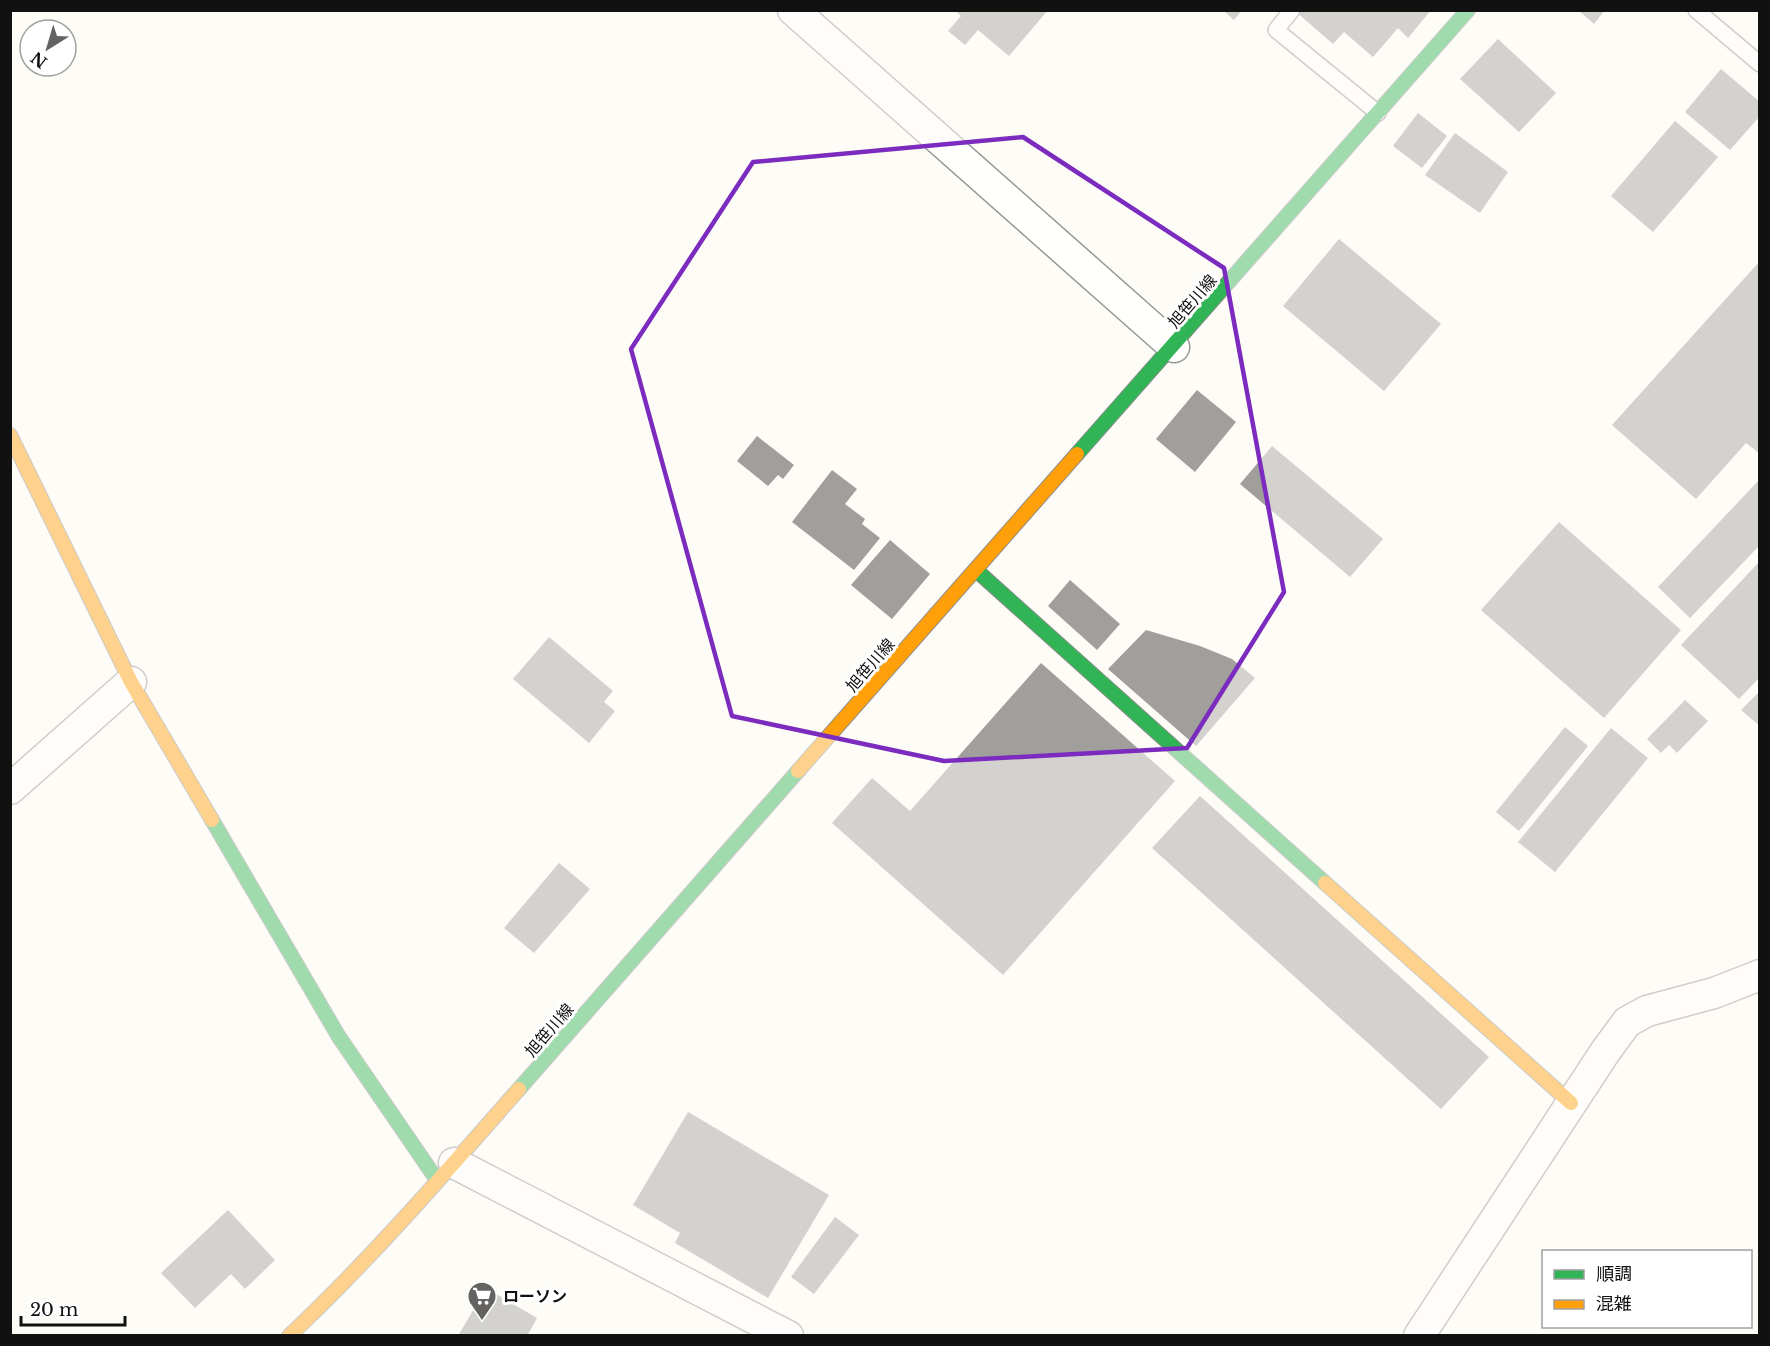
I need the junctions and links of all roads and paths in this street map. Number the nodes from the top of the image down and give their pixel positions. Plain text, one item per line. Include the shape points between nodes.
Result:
1 (793, 10) edge
2 (1292, 10) edge
3 (1468, 10) edge
4 (1695, 10) edge
5 (1760, 64) edge
6 (1378, 113) junction
7 (1174, 347) junction
8 (10, 435) edge
9 (976, 570) junction
10 (131, 682) junction
11 (10, 789) edge
12 (1760, 975) edge
13 (1571, 1103) junction
14 (446, 1172) junction
15 (289, 1335) edge
16 (788, 1335) edge
17 (1419, 1335) edge

1 - 7 street
2 - 6 lane via 1276,30
3 - 6 main road, 旭笹川線
4 - 5 lane
6 - 7 main road, 旭笹川線
7 - 9 main road, 旭笹川線
8 - 10 main road
9 - 13 main road
9 - 14 main road, 旭笹川線
10 - 11 street
10 - 14 main road via 339,1038
12 - 13 street via 1714,993 1647,1011 1627,1022
13 - 17 street
14 - 15 main road, 旭笹川線 via 328,1299
14 - 16 street

